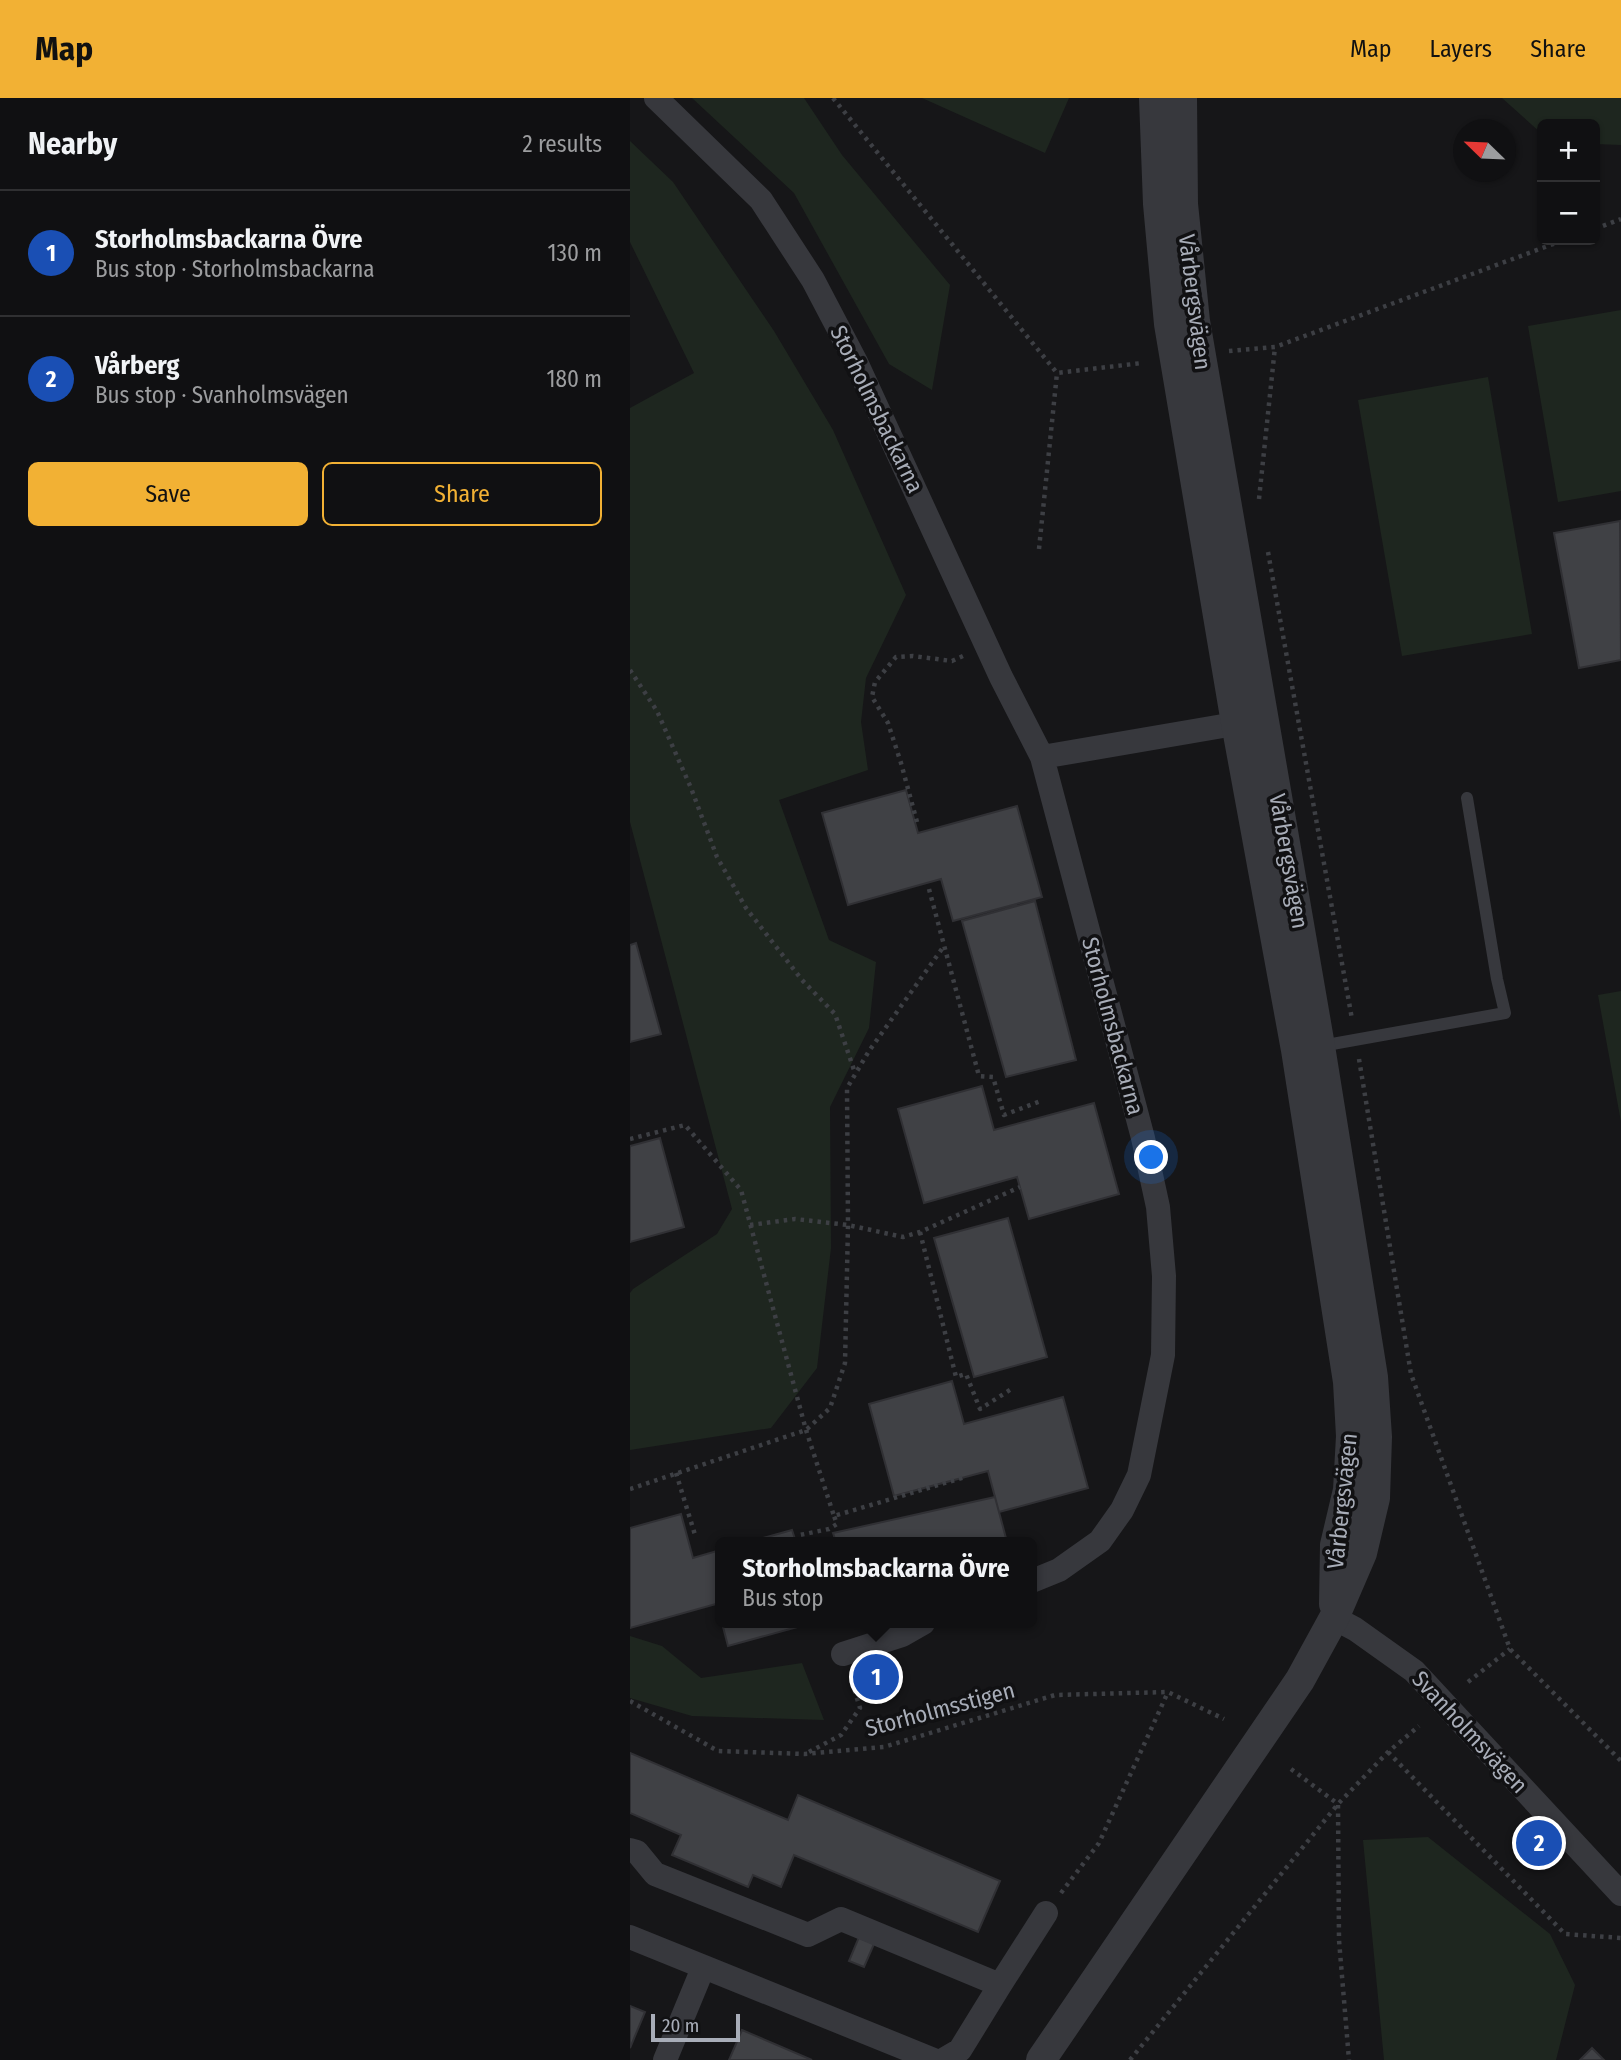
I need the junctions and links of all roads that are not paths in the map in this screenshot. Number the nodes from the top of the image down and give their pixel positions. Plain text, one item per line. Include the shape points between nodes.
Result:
1 (656, 98) edge
2 (1154, 98) edge
3 (1182, 98) edge
4 (1251, 721) junction
5 (1042, 757) junction
6 (1468, 798) dead end
7 (1308, 1048) junction
8 (1037, 1579) edge
9 (1334, 1618) junction
10 (914, 1628) edge
11 (843, 1654) road end
12 (630, 1850) edge
13 (1621, 1894) edge
14 (1046, 1913) road end
15 (630, 1937) edge
16 (703, 1968) junction
17 (1000, 1985) junction
18 (665, 2060) edge
19 (934, 2060) edge
20 (943, 2060) edge
21 (1041, 2060) edge

1 - 5 street, Storholmsbackarna via 761,200 813,280
2 - 4 street, Vårbergsvägen via 1169,324
3 - 4 street, Vårbergsvägen via 1183,204 1195,321
4 - 5 street
4 - 7 street, Vårbergsvägen
5 - 8 street, Storholmsbackarna via 1143,1138 1158,1207 1164,1276 1163,1355 1139,1475 1100,1541 1059,1570
6 - 7 lane via 1505,1013
7 - 9 street, Vårbergsvägen via 1374,1377 1377,1437 1375,1498 1362,1553
9 - 13 street, Svanholmsvägen via 1414,1671
9 - 21 street, Vårbergsvägen via 1300,1680
10 - 11 street
12 - 17 street via 655,1874 808,1936 841,1919
14 - 17 street
15 - 16 street
16 - 18 street
16 - 19 street
17 - 20 street via 960,2050

